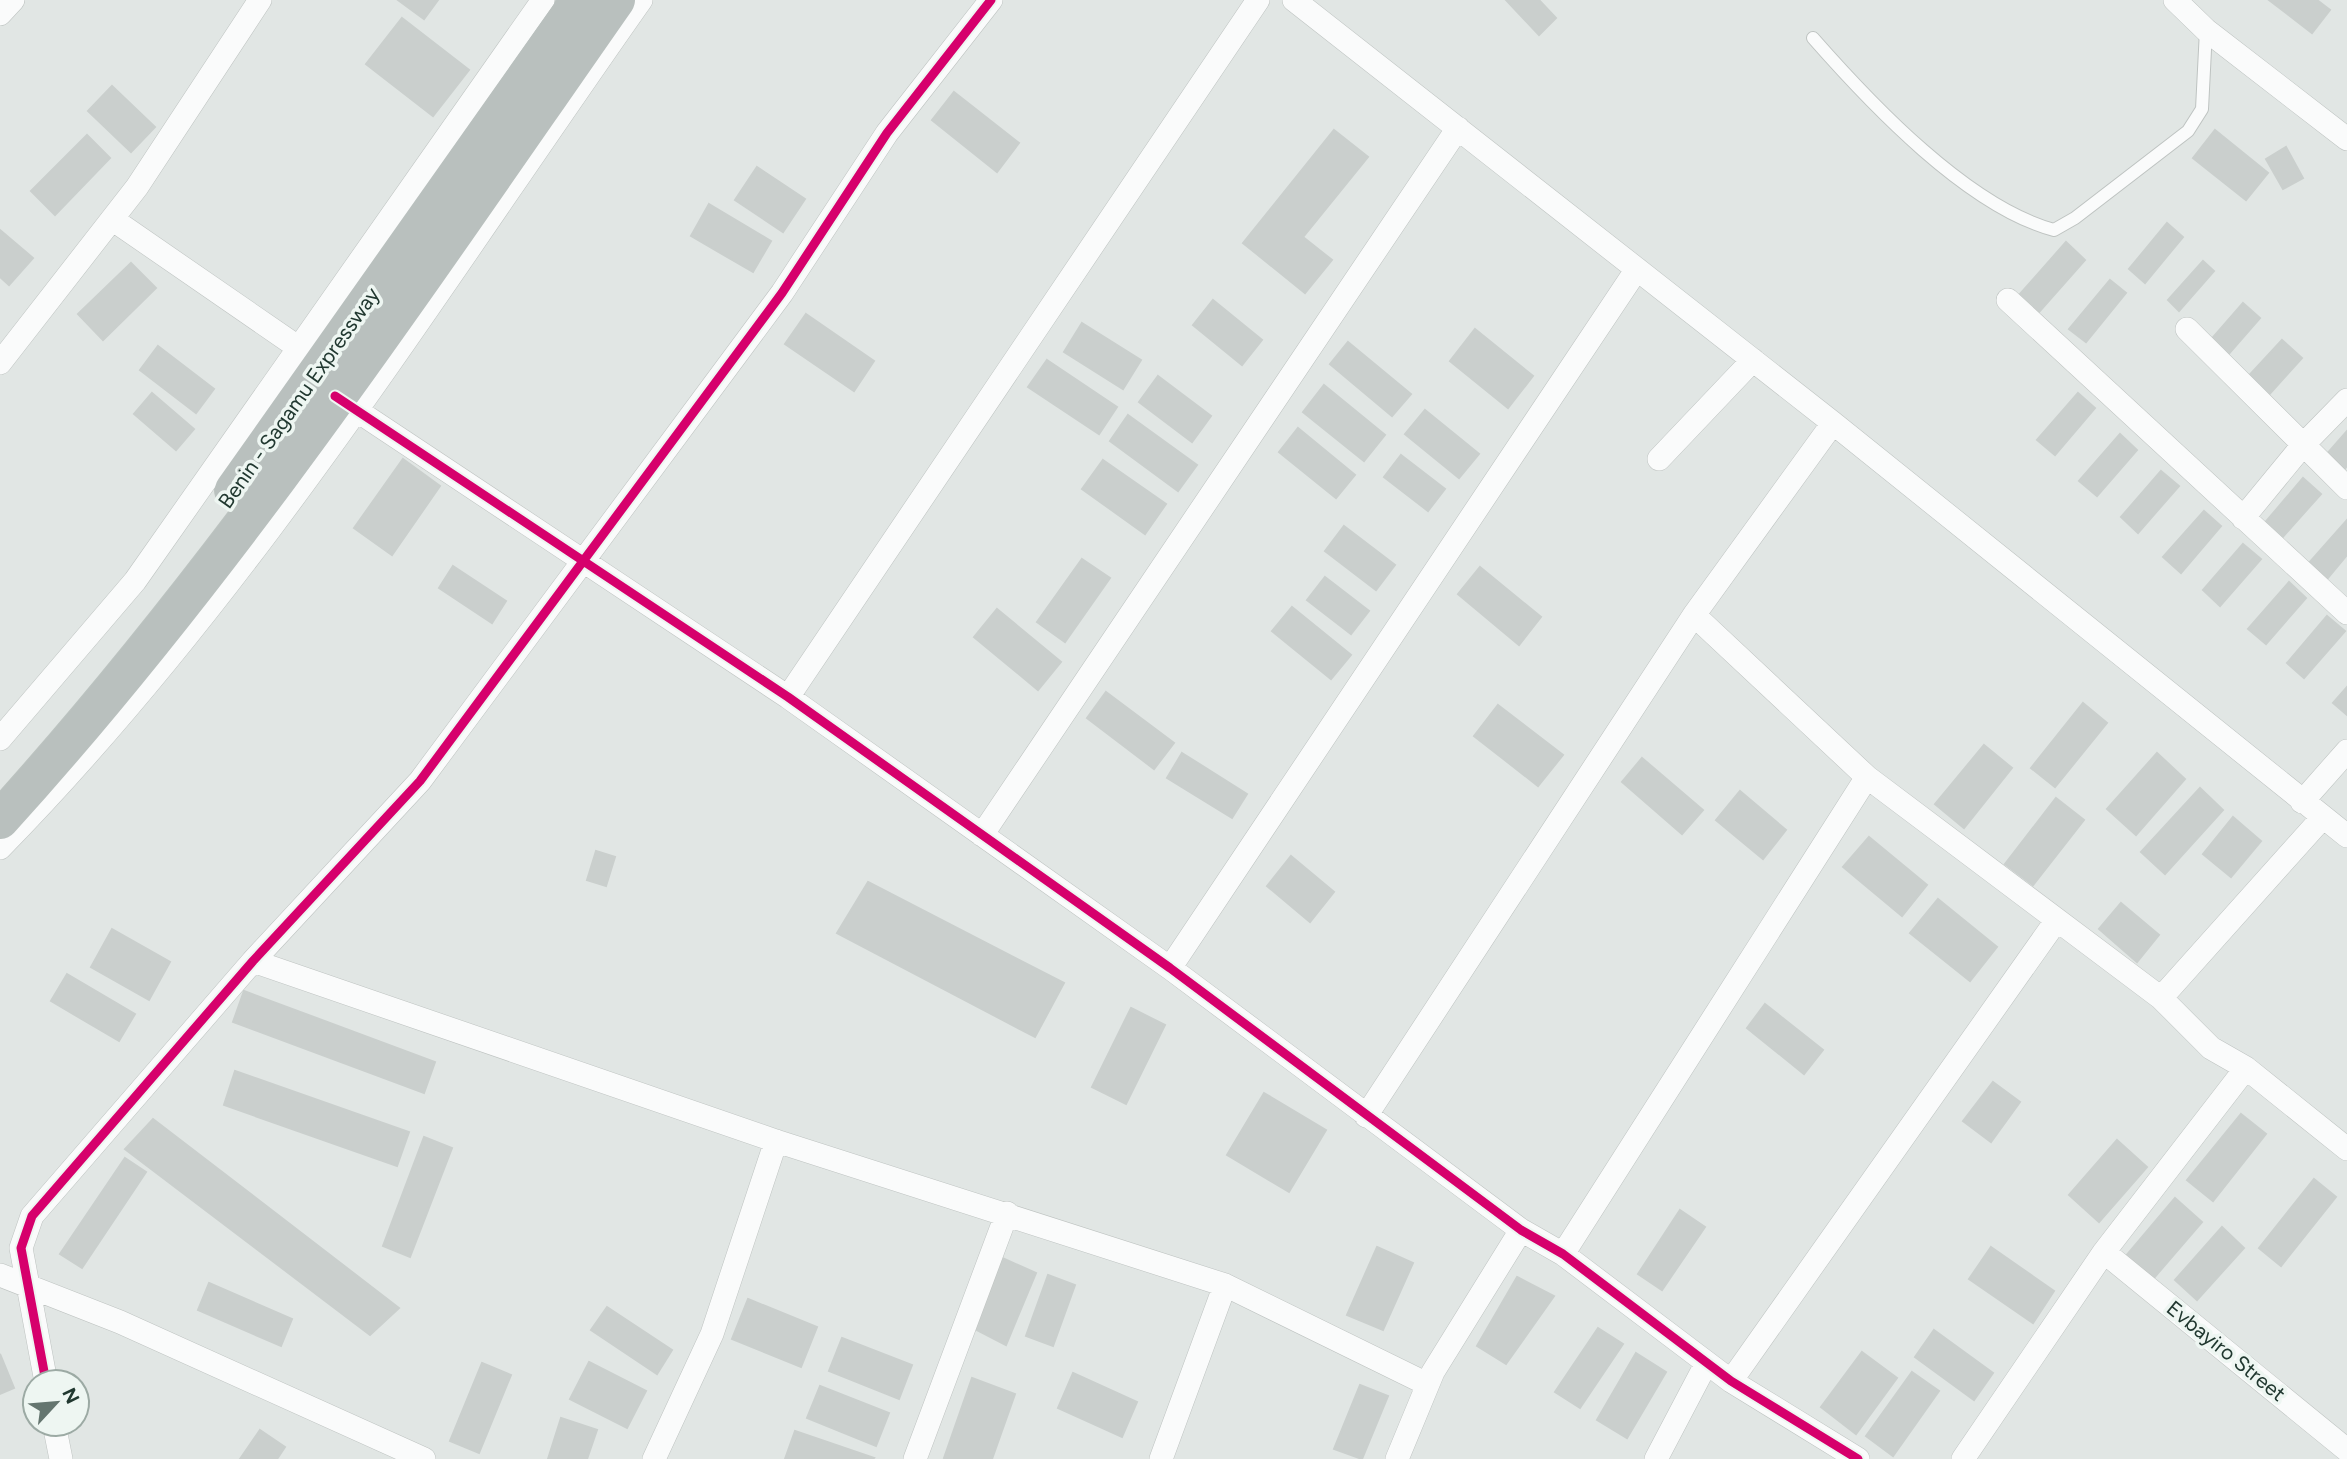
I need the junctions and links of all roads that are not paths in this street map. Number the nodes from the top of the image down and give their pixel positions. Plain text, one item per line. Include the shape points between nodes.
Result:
1 (13, 0) edge
2 (260, 0) edge
3 (542, 0) edge
4 (580, 0) edge
5 (615, 0) edge
6 (641, 0) edge
7 (991, 0) edge
8 (1258, 0) edge
9 (1294, 0) edge
10 (2175, 0) edge
11 (0, 14) edge
12 (2206, 30) junction
13 (1813, 38) dead end
14 (1458, 128) junction
15 (2347, 139) edge
16 (111, 219) junction
17 (1637, 269) junction
18 (2008, 300) dead end
19 (2187, 329) dead end
20 (299, 348) junction
21 (1754, 360) junction
22 (0, 363) edge
23 (2347, 400) edge
24 (346, 404) junction
25 (1833, 423) junction
26 (2303, 446) junction
27 (1659, 459) dead end
28 (2347, 488) edge
29 (2243, 518) junction
30 (584, 563) junction
31 (193, 570) junction
32 (2347, 613) edge
33 (1694, 615) junction
34 (788, 697) junction
35 (0, 739) edge
36 (2347, 751) edge
37 (1867, 776) junction
38 (0, 782) edge
39 (2302, 802) junction
40 (2323, 817) junction
41 (0, 820) edge
42 (982, 835) junction
43 (2347, 836) edge
44 (0, 848) edge
45 (2056, 922) junction
46 (253, 961) junction
47 (1170, 968) junction
48 (2161, 998) junction
49 (2246, 1068) junction
50 (1366, 1116) junction
51 (776, 1141) junction
52 (2347, 1149) edge
53 (1007, 1213) junction
54 (1521, 1230) junction
55 (2104, 1252) junction
56 (1563, 1254) junction
57 (0, 1275) edge
58 (26, 1283) junction
59 (1225, 1285) junction
60 (1706, 1364) junction
61 (43, 1368) edge
62 (1731, 1381) junction
63 (1427, 1384) junction
64 (57, 1438) edge
65 (2347, 1450) edge
66 (61, 1459) edge
67 (424, 1459) edge
68 (654, 1459) edge
69 (915, 1459) edge
70 (1161, 1459) edge
71 (1397, 1459) edge
72 (1656, 1459) edge
73 (1858, 1459) edge
74 (1963, 1459) edge

1 - 11 street
2 - 16 street
3 - 20 street
4 - 31 highway, Benin - Sagamu Expressway
5 - 24 highway
6 - 24 street
7 - 30 street via 887,133 782,293
8 - 34 street
9 - 14 street
10 - 12 street
12 - 13 lane via 2202,109 2188,131 2054,230 2036,225 1957,179
12 - 15 street
14 - 17 street
14 - 42 street
16 - 20 street
16 - 22 street
17 - 21 street
17 - 47 street
18 - 29 street
19 - 26 street
20 - 35 street via 135,581
21 - 25 street
21 - 27 street
23 - 26 street
24 - 30 street
24 - 31 highway
24 - 44 street via 124,713
25 - 33 street
25 - 39 street
26 - 28 street
26 - 29 street
29 - 32 street
30 - 34 street
30 - 46 street via 420,781
31 - 38 highway, Benin - Sagamu Expressway
31 - 41 highway via 82,730
33 - 37 street
33 - 50 street
34 - 42 street
36 - 39 street
37 - 45 street
37 - 56 street
39 - 40 street
40 - 43 street
40 - 48 street
42 - 47 street
45 - 48 street
45 - 62 street
46 - 51 street
46 - 58 street via 32,1216 21,1248
47 - 50 street
48 - 49 street via 2211,1048
49 - 52 street
49 - 55 street
50 - 54 street
51 - 53 street
51 - 68 street via 712,1334
53 - 59 street
53 - 69 street
54 - 56 street
54 - 63 street
55 - 65 street, Evbayiro Street
55 - 74 street
56 - 60 street
57 - 58 street
58 - 61 street
58 - 67 street
59 - 63 street
59 - 70 street
60 - 62 street
60 - 72 street
62 - 73 street
63 - 71 street
64 - 66 street

